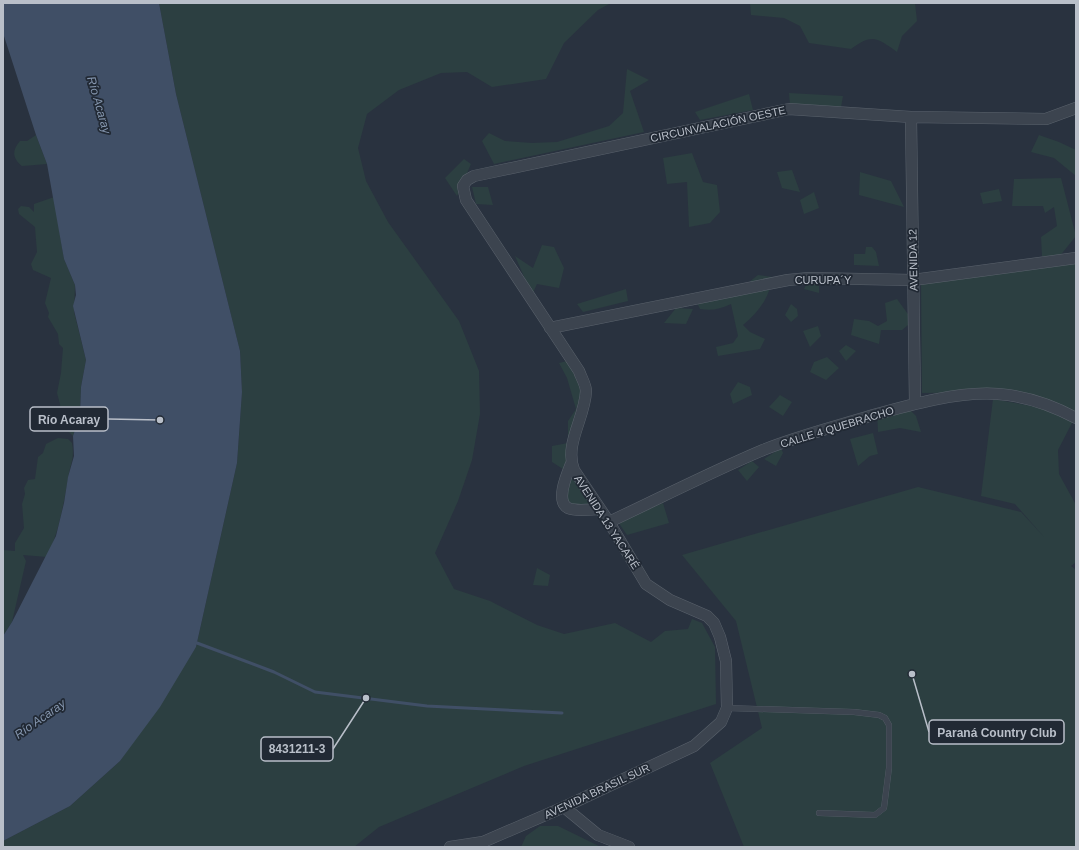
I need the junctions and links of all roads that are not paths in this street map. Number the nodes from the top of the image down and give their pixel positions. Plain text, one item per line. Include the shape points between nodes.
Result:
1 (1076, 108) edge
2 (912, 117) junction
3 (463, 186) joint
4 (1076, 258) edge
5 (913, 280) junction
6 (550, 328) junction
7 (915, 403) junction
8 (1076, 418) edge
9 (571, 464) junction
10 (600, 509) junction
11 (609, 522) junction
12 (728, 708) junction
13 (564, 807) junction
14 (819, 813) dead end
15 (486, 844) edge
16 (450, 847) edge
17 (629, 847) edge

1 - 2 street, CIRCUNVALACIÓN OESTE via 1046,119
2 - 3 street, CIRCUNVALACIÓN OESTE via 789,109 474,176
2 - 5 street, AVENIDA 12
3 - 6 street, AVENIDA 13 YACARÉ via 466,200
4 - 5 street, CURUPA´Y
5 - 6 street, CURUPA´Y via 788,280
5 - 7 street, AVENIDA 12
6 - 9 street, AVENIDA 13 YACARÉ via 579,371 586,391 571,449
7 - 8 street, CALLE 4 QUEBRACHO via 997,394 1052,406
7 - 11 street, CALLE 4 QUEBRACHO via 763,450
9 - 10 street, AVENIDA 13 YACARÉ
9 - 10 street via 562,494 564,504 575,510
10 - 11 street, AVENIDA 13 YACARÉ
11 - 12 street, AVENIDA 13 YACARÉ via 646,584 670,600 707,616 714,623 726,661
12 - 13 street, AVENIDA BRASIL SUR via 722,722 694,746
12 - 14 lane via 854,712 885,718 889,725 889,768 882,811 875,815
13 - 15 street, AVENIDA BRASIL SUR
13 - 17 street via 598,835
15 - 16 street, AVENIDA BRASIL SUR

